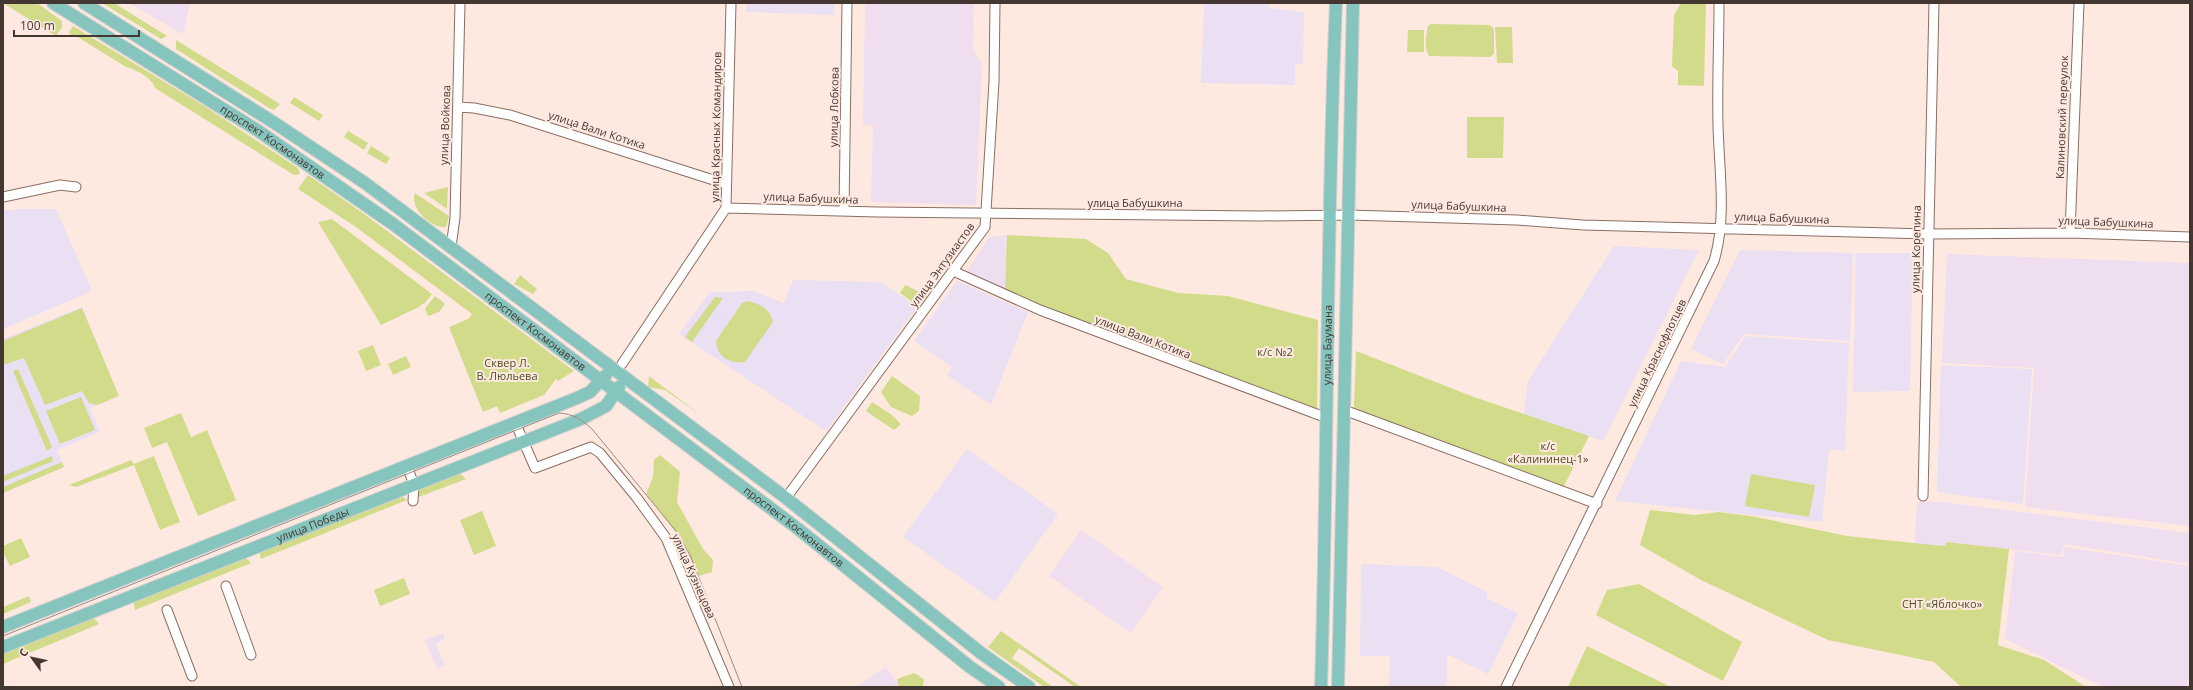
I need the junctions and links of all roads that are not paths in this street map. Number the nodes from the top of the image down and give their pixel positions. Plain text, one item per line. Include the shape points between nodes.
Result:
1 (53, 3) edge
2 (84, 3) edge
3 (460, 3) edge
4 (731, 3) edge
5 (847, 3) edge
6 (995, 3) edge
7 (1336, 3) edge
8 (1353, 3) edge
9 (1719, 3) edge
10 (1934, 3) edge
11 (2079, 3) edge
12 (458, 107) junction
13 (726, 184) junction
14 (76, 187) dead end
15 (3, 197) edge
16 (726, 208) junction
17 (844, 212) junction
18 (986, 213) junction
19 (1349, 214) junction
20 (1328, 215) junction
21 (1720, 227) junction
22 (2070, 233) junction
23 (1928, 234) junction
24 (2190, 237) edge
25 (451, 247) junction
26 (953, 271) junction
27 (616, 366) junction
28 (625, 378) junction
29 (600, 381) junction
30 (615, 393) junction
31 (1344, 410) junction
32 (1327, 418) junction
33 (515, 422) junction
34 (523, 441) junction
35 (407, 466) junction
36 (414, 485) junction
37 (1923, 496) dead end
38 (786, 498) junction
39 (413, 501) dead end
40 (1597, 504) junction
41 (226, 586) dead end
42 (167, 610) dead end
43 (3, 627) edge
44 (3, 647) edge
45 (251, 655) dead end
46 (192, 676) dead end
47 (729, 687) edge
48 (999, 687) edge
49 (1029, 687) edge
50 (1321, 687) edge
51 (1338, 687) edge
52 (1506, 687) edge

1 - 29 main road, проспект Космонавтов via 257,130 317,171 393,224
2 - 25 main road, проспект Космонавтов via 322,154
3 - 12 street, улица Войкова
4 - 13 street, улица Красных Командиров
5 - 17 street, улица Лобкова
6 - 18 street, улица Энтузиастов via 994,82
7 - 20 main road, улица Баумана
8 - 19 main road, улица Баумана
9 - 21 street, улица Краснофлотцев
10 - 23 street, улица Корепина
11 - 22 street, Калиновский переулок
12 - 13 street, улица Вали Котика via 510,115
12 - 25 street, улица Войкова via 455,218
13 - 16 street, улица Красных Командиров
14 - 15 street via 60,185
16 - 17 street, улица Бабушкина
16 - 27 street, улица Красных Командиров
17 - 18 street, улица Бабушкина
18 - 20 street, улица Бабушкина
18 - 26 street, улица Энтузиастов via 985,227
19 - 20 street, улица Бабушкина
19 - 21 street, улица Бабушкина via 1583,225
19 - 31 main road, улица Баумана
20 - 32 main road, улица Баумана
21 - 23 street, улица Бабушкина
21 - 40 street, улица Краснофлотцев via 1719,246 1714,261
22 - 23 street, улица Бабушкина
22 - 24 street, улица Бабушкина
23 - 37 street, улица Корепина
25 - 27 main road, проспект Космонавтов
26 - 32 street, улица Вали Котика via 1040,310
26 - 38 street, улица Энтузиастов
27 - 28 main road, проспект Космонавтов
27 - 29 main road, улица Победы
28 - 30 main road, улица Победы
28 - 38 main road, проспект Космонавтов
29 - 30 main road, проспект Космонавтов
29 - 33 main road, улица Победы via 590,392
30 - 34 main road, улица Победы via 606,406 591,414
30 - 48 main road, проспект Космонавтов via 797,528 970,667
31 - 40 street
31 - 51 main road, улица Баумана
32 - 50 main road, улица Баумана
33 - 34 street
33 - 35 main road, улица Победы
34 - 36 main road, улица Победы
34 - 47 street, улица Кузнецова via 535,468 591,447 600,453 666,538
35 - 36 street
35 - 43 main road, улица Победы
36 - 39 street
36 - 44 main road, улица Победы
38 - 49 main road, проспект Космонавтов via 975,649
40 - 52 street, улица Краснофлотцев
41 - 45 street
42 - 46 street

